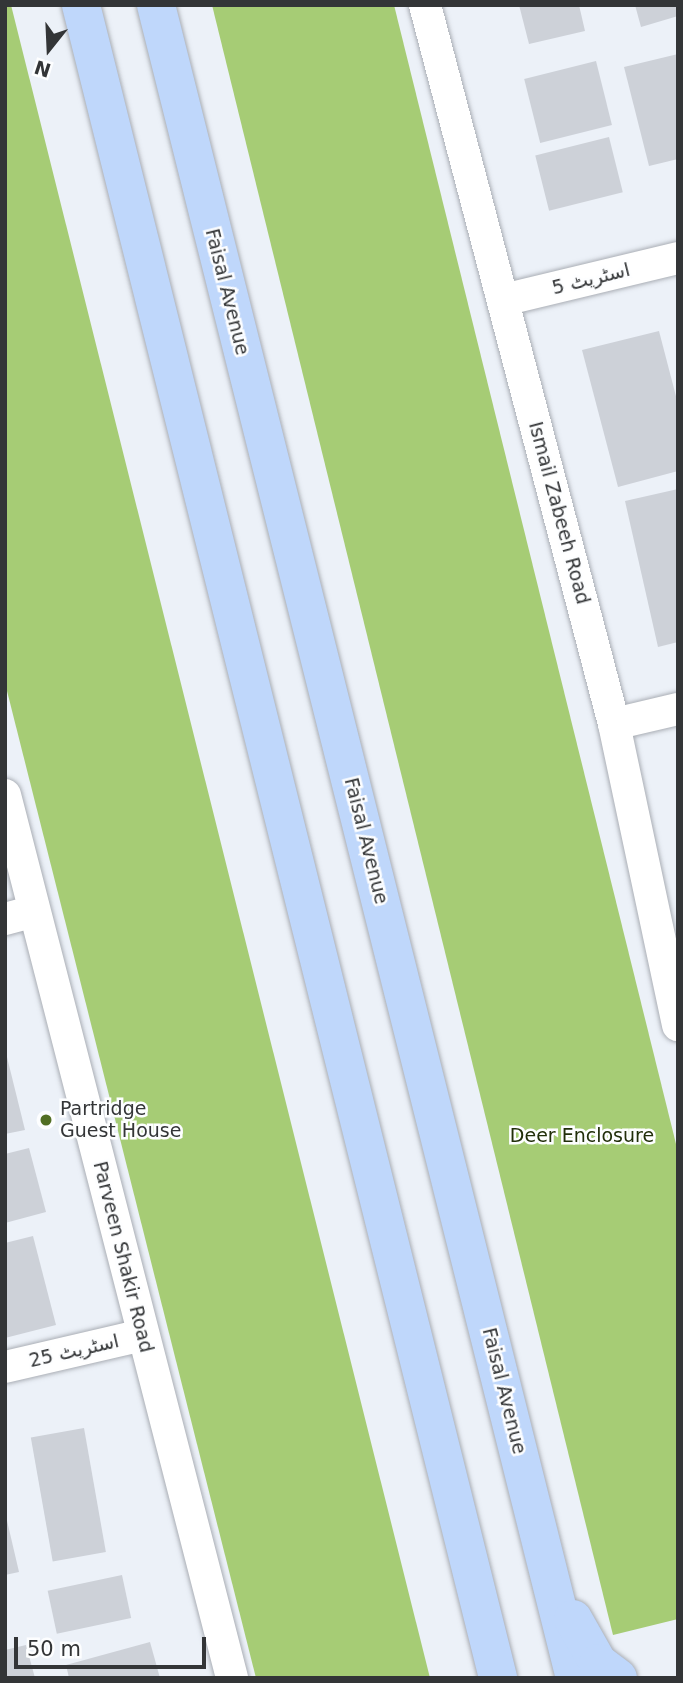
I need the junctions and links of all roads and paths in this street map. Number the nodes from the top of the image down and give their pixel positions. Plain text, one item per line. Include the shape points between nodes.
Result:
1 (81, 5) edge
2 (156, 5) edge
3 (425, 5) edge
4 (678, 258) edge
5 (503, 300) junction
6 (678, 709) edge
7 (614, 724) junction
8 (5, 794) edge
9 (20, 915) edge
10 (678, 1025) edge
11 (144, 1335) junction
12 (5, 1367) edge
13 (548, 1567) junction
14 (473, 1577) junction
15 (232, 1678) edge
16 (473, 1678) edge
17 (498, 1678) edge
18 (575, 1678) edge
19 (618, 1678) edge

1 - 14 main road
2 - 13 main road, Faisal Avenue
3 - 5 street, Ismail Zabeeh Road
4 - 5 street, اسٹریٹ 5
5 - 7 street, Ismail Zabeeh Road
6 - 7 street
7 - 10 street, Ismail Zabeeh Road
8 - 9 street, Parveen Shakir Road
9 - 11 street, Parveen Shakir Road
11 - 12 street, اسٹریٹ 25
11 - 15 street, Parveen Shakir Road
13 - 18 main road, Faisal Avenue
13 - 19 main road via 588,1648
14 - 16 main road
14 - 17 main road

